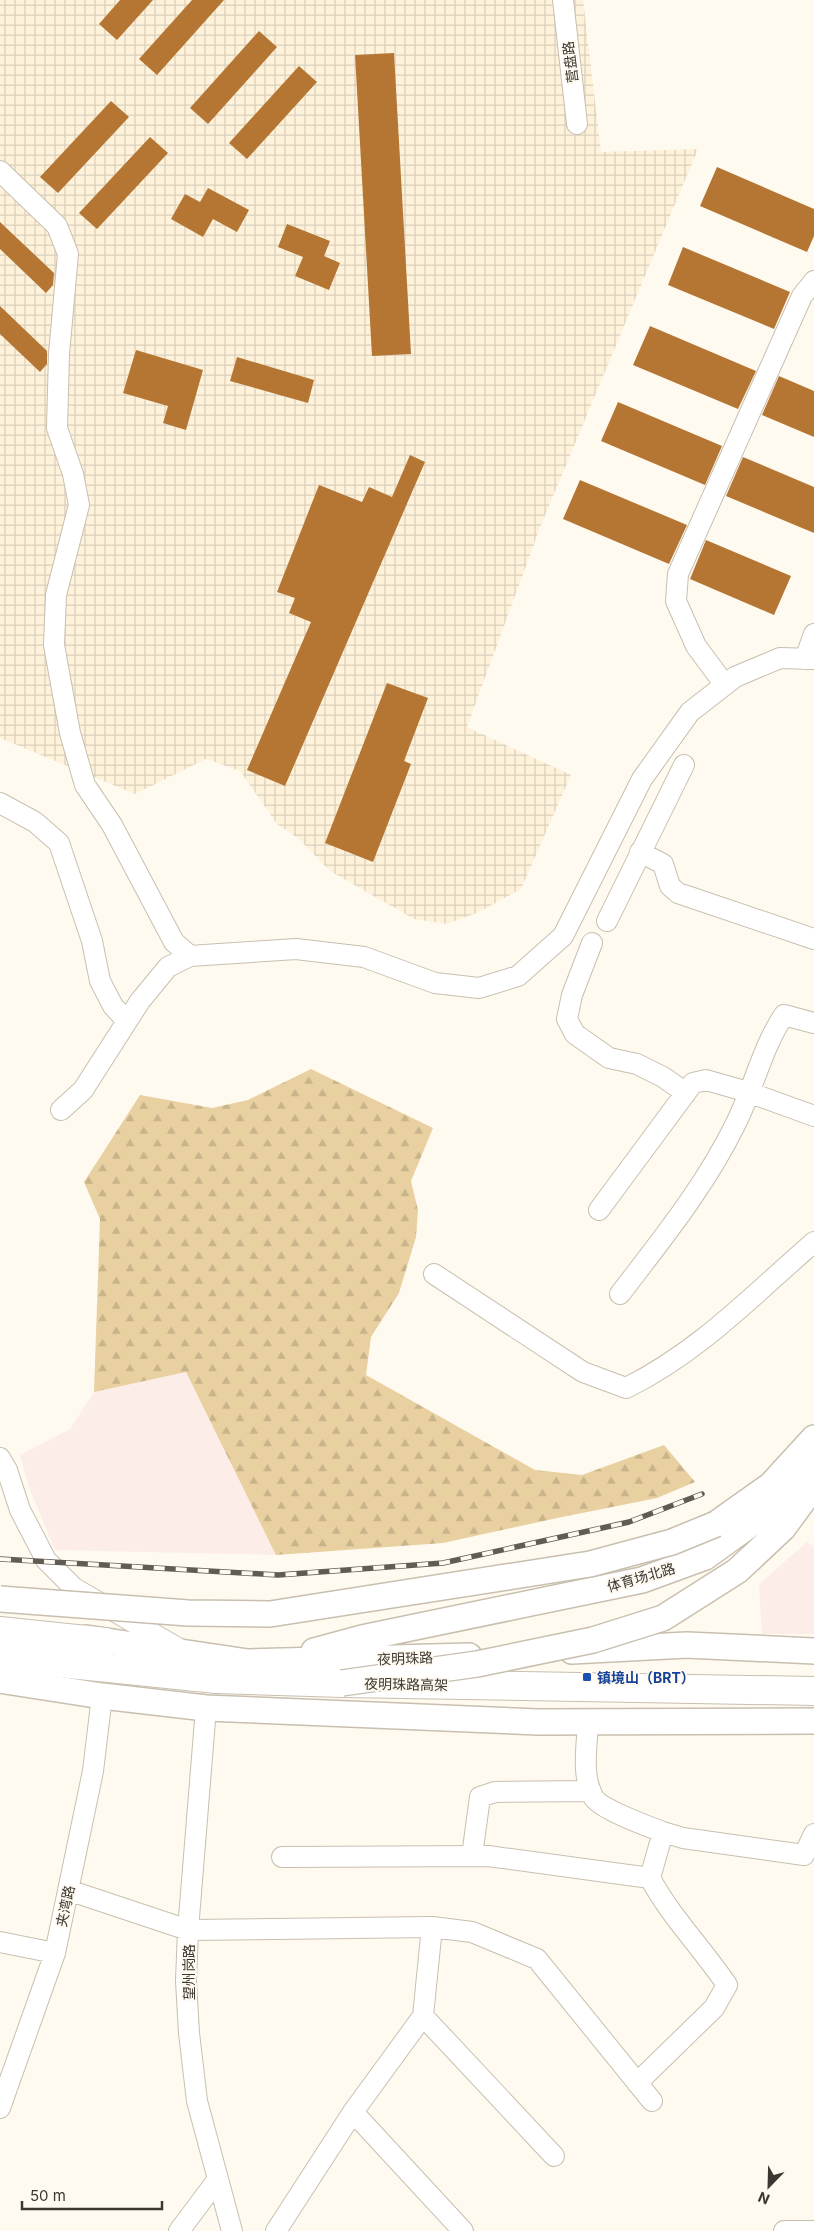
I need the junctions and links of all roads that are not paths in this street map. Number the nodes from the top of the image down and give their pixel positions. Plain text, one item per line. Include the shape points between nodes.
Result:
1 (563, 0) edge
2 (577, 124) dead end
3 (0, 171) edge
4 (814, 280) edge
5 (814, 634) edge
6 (810, 659) edge
7 (725, 685) junction
8 (684, 764) dead end
9 (0, 803) edge
10 (640, 852) junction
11 (607, 921) dead end
12 (814, 939) edge
13 (592, 943) dead end
14 (190, 956) junction
15 (127, 1021) junction
16 (814, 1024) edge
17 (748, 1092) junction
18 (686, 1093) junction
19 (60, 1110) dead end
20 (814, 1116) edge
21 (599, 1210) dead end
22 (814, 1242) edge
23 (434, 1274) dead end
24 (620, 1294) dead end
25 (814, 1438) edge
26 (0, 1458) edge
27 (814, 1459) edge
28 (814, 1473) edge
29 (814, 1486) edge
30 (0, 1599) edge
31 (0, 1620) edge
32 (433, 1627) junction
33 (0, 1630) edge
34 (105, 1642) junction
35 (814, 1651) edge
36 (189, 1654) junction
37 (0, 1657) edge
38 (419, 1658) junction
39 (274, 1661) junction
40 (0, 1680) edge
41 (342, 1683) junction
42 (814, 1691) edge
43 (102, 1696) junction
44 (206, 1708) junction
45 (814, 1721) edge
46 (588, 1722) junction
47 (591, 1791) junction
48 (663, 1832) junction
49 (814, 1834) edge
50 (472, 1856) junction
51 (282, 1857) dead end
52 (650, 1878) junction
53 (68, 1890) junction
54 (432, 1927) junction
55 (188, 1930) junction
56 (0, 1942) edge
57 (55, 1953) junction
58 (423, 2016) junction
59 (637, 2083) junction
60 (652, 2100) dead end
61 (0, 2108) edge
62 (353, 2112) junction
63 (554, 2156) dead end
64 (218, 2179) junction
65 (180, 2231) edge
66 (232, 2231) edge
67 (276, 2231) edge
68 (464, 2231) edge
69 (784, 2231) edge
70 (814, 2231) edge

1 - 2 street, 营盘路
3 - 14 street via 57,226 68,254 59,354 57,428 79,504 56,595 54,646 70,733 85,785 112,825 174,942
4 - 7 street via 802,296 678,574 676,601 696,646
5 - 6 street
6 - 7 street via 780,658 735,677
7 - 14 street via 690,712 642,779 563,936 518,976 479,988 435,983 364,957 296,949
8 - 10 street
9 - 15 street via 35,822 60,843 92,942 100,981 113,1006
10 - 11 street
10 - 12 street via 663,864 670,886 678,893
13 - 18 street via 572,995 567,1019 575,1034 609,1058 637,1064
14 - 15 street via 168,968
15 - 19 street via 83,1090
16 - 17 street via 784,1015 773,1032
17 - 18 street via 706,1080 693,1083
17 - 20 street
17 - 24 street via 737,1122 704,1182
18 - 21 street
22 - 23 street via 703,1341 656,1374 626,1388 583,1372
25 - 30 main road, bridge via 771,1485 716,1524 672,1542 590,1564 270,1614 188,1613
26 - 36 street via 20,1510 46,1560 74,1588
27 - 32 main road, 体育场北路 via 780,1503 705,1557 642,1580
28 - 32 main road, 体育场北路 via 785,1509 710,1563 644,1586
29 - 41 main road, bridge via 783,1528 751,1558 663,1618 593,1640 478,1664
31 - 34 main road, 夜明珠路
32 - 38 main road via 398,1640 403,1650
32 - 39 main road via 362,1638
33 - 34 highway
34 - 36 main road, 夜明珠路
35 - 38 main road, 夜明珠路 via 687,1645
36 - 39 main road, 夜明珠路 via 248,1662
37 - 41 highway, 夜明珠路高架 via 216,1679
38 - 39 main road, 夜明珠路
40 - 43 main road
41 - 42 highway, 夜明珠路高架, bridge
43 - 44 main road
43 - 53 street, 夹湾路 via 93,1771
44 - 46 main road
44 - 55 street, 望州岗路
45 - 46 main road
46 - 47 street via 586,1778
47 - 48 street via 594,1800 614,1812
47 - 50 street via 495,1792 480,1797
48 - 49 street via 804,1855
48 - 52 street
50 - 51 street
50 - 52 street
52 - 59 street via 664,1904 708,1956 727,1985 714,2008
53 - 55 street
53 - 57 street, 夹湾路
54 - 55 street
54 - 58 street
54 - 59 street via 472,1932 537,1959
55 - 64 street, 望州岗路 via 186,1980 197,2101
56 - 57 street
57 - 61 street, 夹湾路
58 - 62 street
58 - 63 street
59 - 60 street
62 - 67 street
62 - 68 street
64 - 65 street
64 - 66 street, 望州岗路
69 - 70 street

